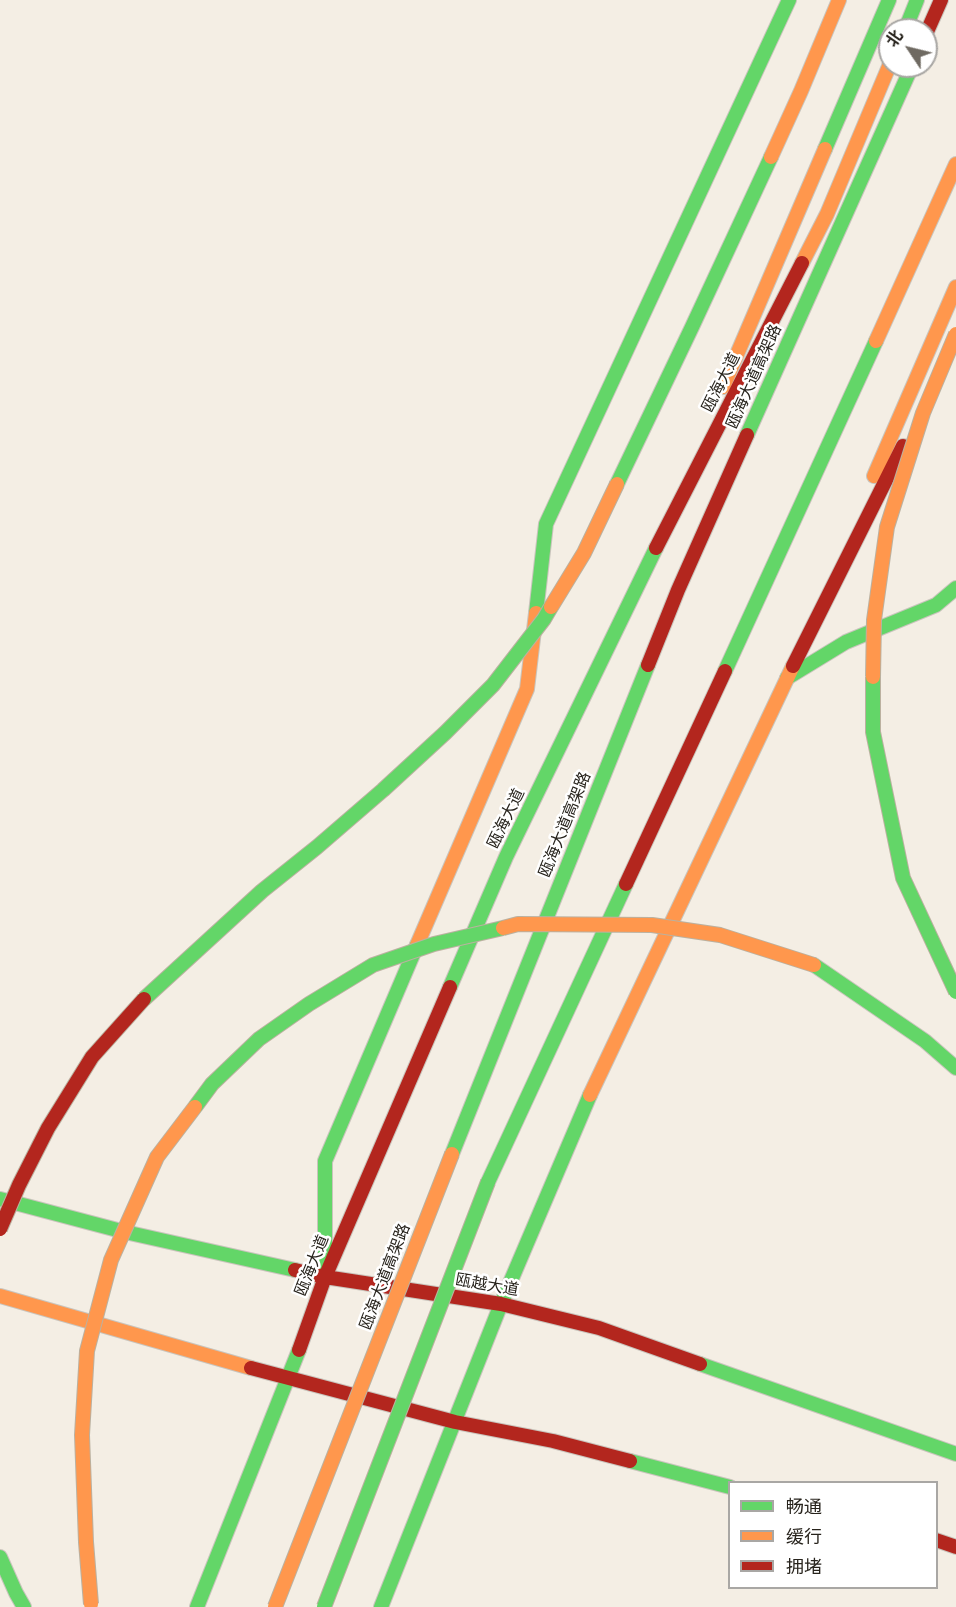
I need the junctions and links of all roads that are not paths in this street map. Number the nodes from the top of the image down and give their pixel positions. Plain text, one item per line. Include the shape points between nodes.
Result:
1 (789, 0) edge
2 (839, 0) edge
3 (889, 0) edge
4 (917, 0) edge
5 (941, 0) edge
6 (909, 18) edge
7 (933, 18) edge
8 (884, 78) edge
9 (907, 78) edge
10 (956, 164) edge
11 (956, 287) edge
12 (956, 334) edge
13 (956, 339) edge
14 (645, 569) junction
15 (956, 588) edge
16 (787, 678) junction
17 (956, 992) edge
18 (956, 1068) edge
19 (0, 1199) edge
20 (0, 1230) edge
21 (325, 1277) junction
22 (0, 1296) edge
23 (501, 1304) junction
24 (288, 1379) junction
25 (455, 1422) junction
26 (956, 1454) edge
27 (728, 1487) edge
28 (938, 1541) edge
29 (956, 1547) edge
30 (0, 1557) edge
31 (24, 1607) edge
32 (92, 1607) edge
33 (197, 1607) edge
34 (275, 1607) edge
35 (324, 1607) edge
36 (381, 1607) edge

1 - 21 main road via 546,524 527,689 325,1161
2 - 20 main road, bridge via 692,327 584,553 544,619 493,685 445,733 384,790 262,891 127,1017 92,1057 48,1128
3 - 14 main road
4 - 6 main road
5 - 7 main road
8 - 14 main road, 瓯海大道 via 827,214
9 - 34 main road, 瓯海大道高架路, bridge via 678,590
10 - 35 main road, bridge via 488,1182
11 - 16 main road
12 - 17 main road, bridge via 923,413 887,527 874,620 873,732 903,878
13 - 16 main road
14 - 21 main road, 瓯海大道 via 507,857
15 - 16 main road via 936,605 846,642
16 - 23 main road via 601,1070
18 - 32 main road, bridge via 925,1041 814,964 720,935 652,925 519,924 434,944 373,965 309,1004 259,1039 212,1084 158,1156 111,1260 87,1351 82,1435
19 - 21 main road, 瓯越大道
21 - 23 main road, 瓯越大道
21 - 24 main road, 瓯海大道
22 - 24 main road
23 - 25 main road
23 - 26 main road, 瓯越大道 via 598,1328
24 - 25 main road
24 - 33 main road, 瓯海大道
25 - 27 main road via 553,1441
25 - 36 main road
28 - 29 main road
30 - 31 main road

